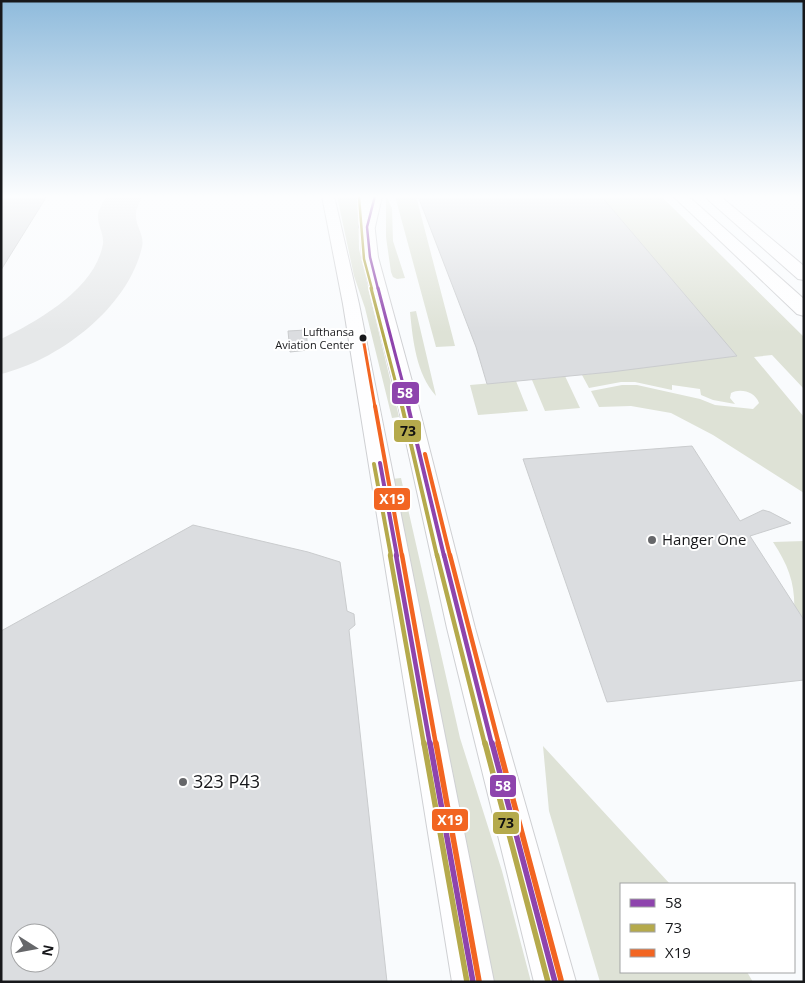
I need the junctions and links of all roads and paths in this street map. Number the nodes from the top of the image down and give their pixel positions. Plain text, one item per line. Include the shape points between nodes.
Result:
1 (338, 242) edge
2 (368, 242) edge
3 (730, 242) edge
4 (766, 242) edge
5 (804, 274) edge
6 (804, 310) edge
7 (473, 982) edge
8 (555, 982) edge

1 - 7 street
2 - 8 street via 442,550
3 - 6 highway
4 - 5 highway

